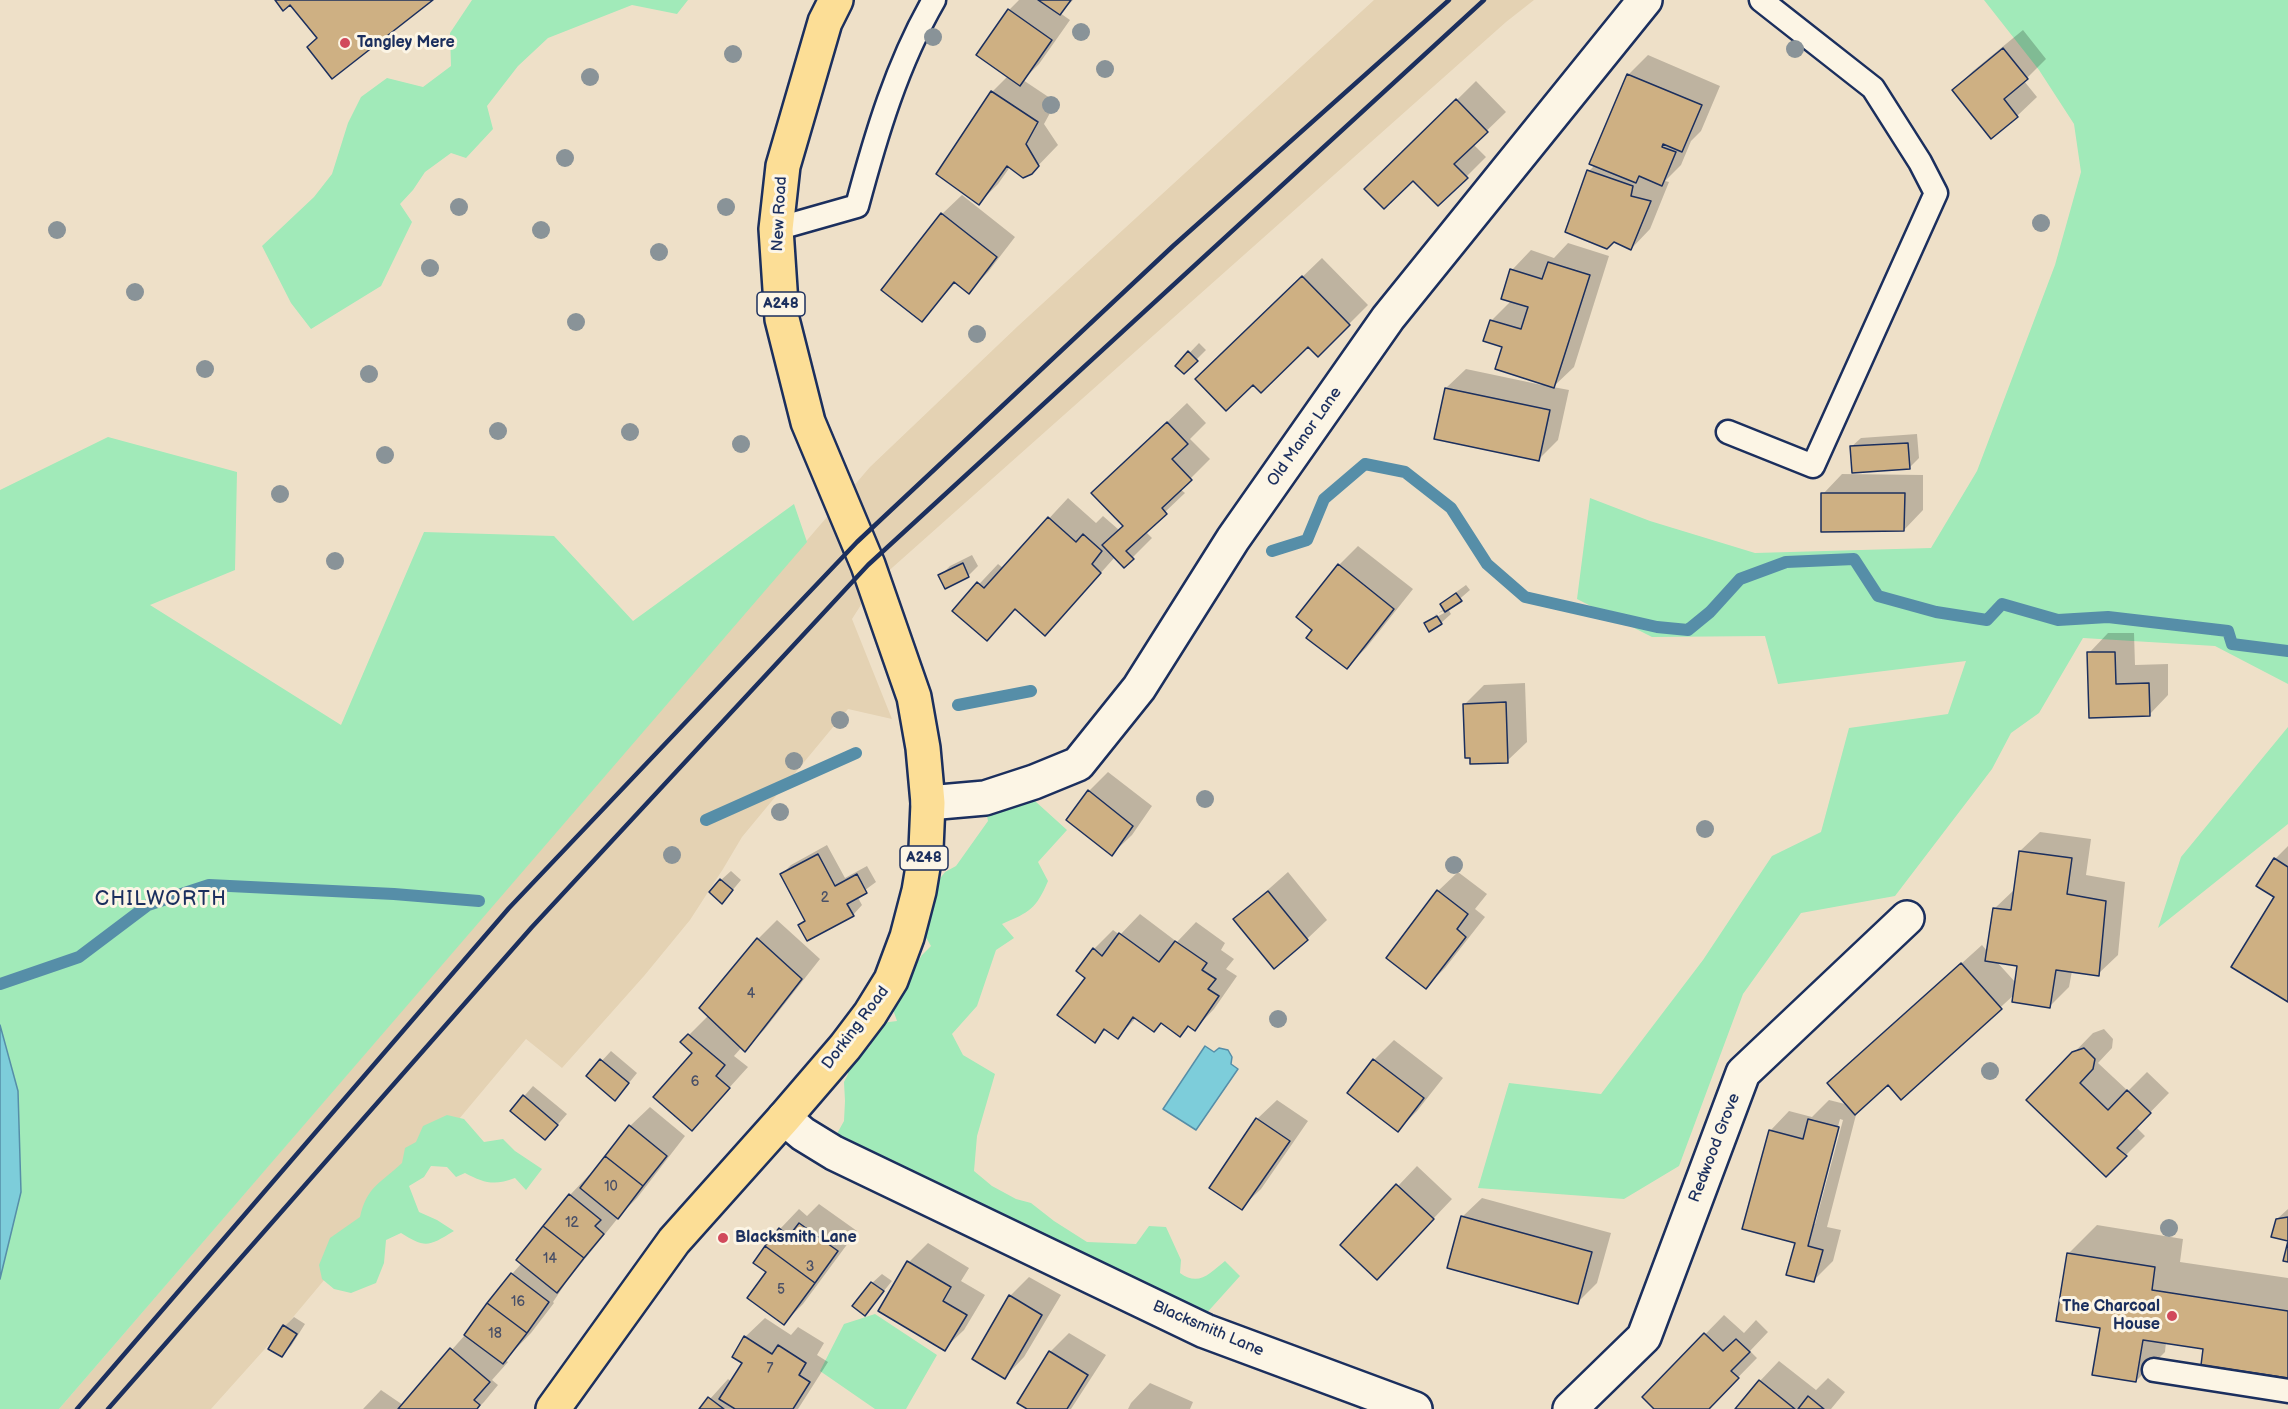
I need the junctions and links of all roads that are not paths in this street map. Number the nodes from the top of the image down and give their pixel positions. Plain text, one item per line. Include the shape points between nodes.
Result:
1 (836, 0) edge
2 (934, 0) edge
3 (1645, 0) edge
4 (1761, 0) edge
5 (776, 229) junction
6 (1728, 432) dead end
7 (868, 565) joint
8 (928, 803) junction
9 (1907, 918) dead end
10 (784, 1118) junction
11 (2154, 1370) dead end
12 (2288, 1391) edge
13 (553, 1409) edge
14 (1415, 1409) edge
15 (1570, 1409) edge

1 - 5 main road, New Road / A248 via 825,21 783,166
2 - 5 lane via 877,131 857,206
3 - 8 street, Old Manor Lane via 1388,318 1233,539 1139,688 1078,764 985,798
4 - 6 lane via 1873,88 1936,194 1813,466
5 - 7 main road, New Road / A248 via 782,319 808,422
7 - 8 main road, Dorking Road / A248 via 914,697
8 - 10 main road, Dorking Road / A248 via 919,891 891,980 845,1047
9 - 15 street, Redwood Grove via 1743,1073 1644,1338
10 - 13 main road, Dorking Road / A248 via 674,1241
10 - 14 street, Blacksmith Lane via 834,1153 1205,1331
11 - 12 lane

